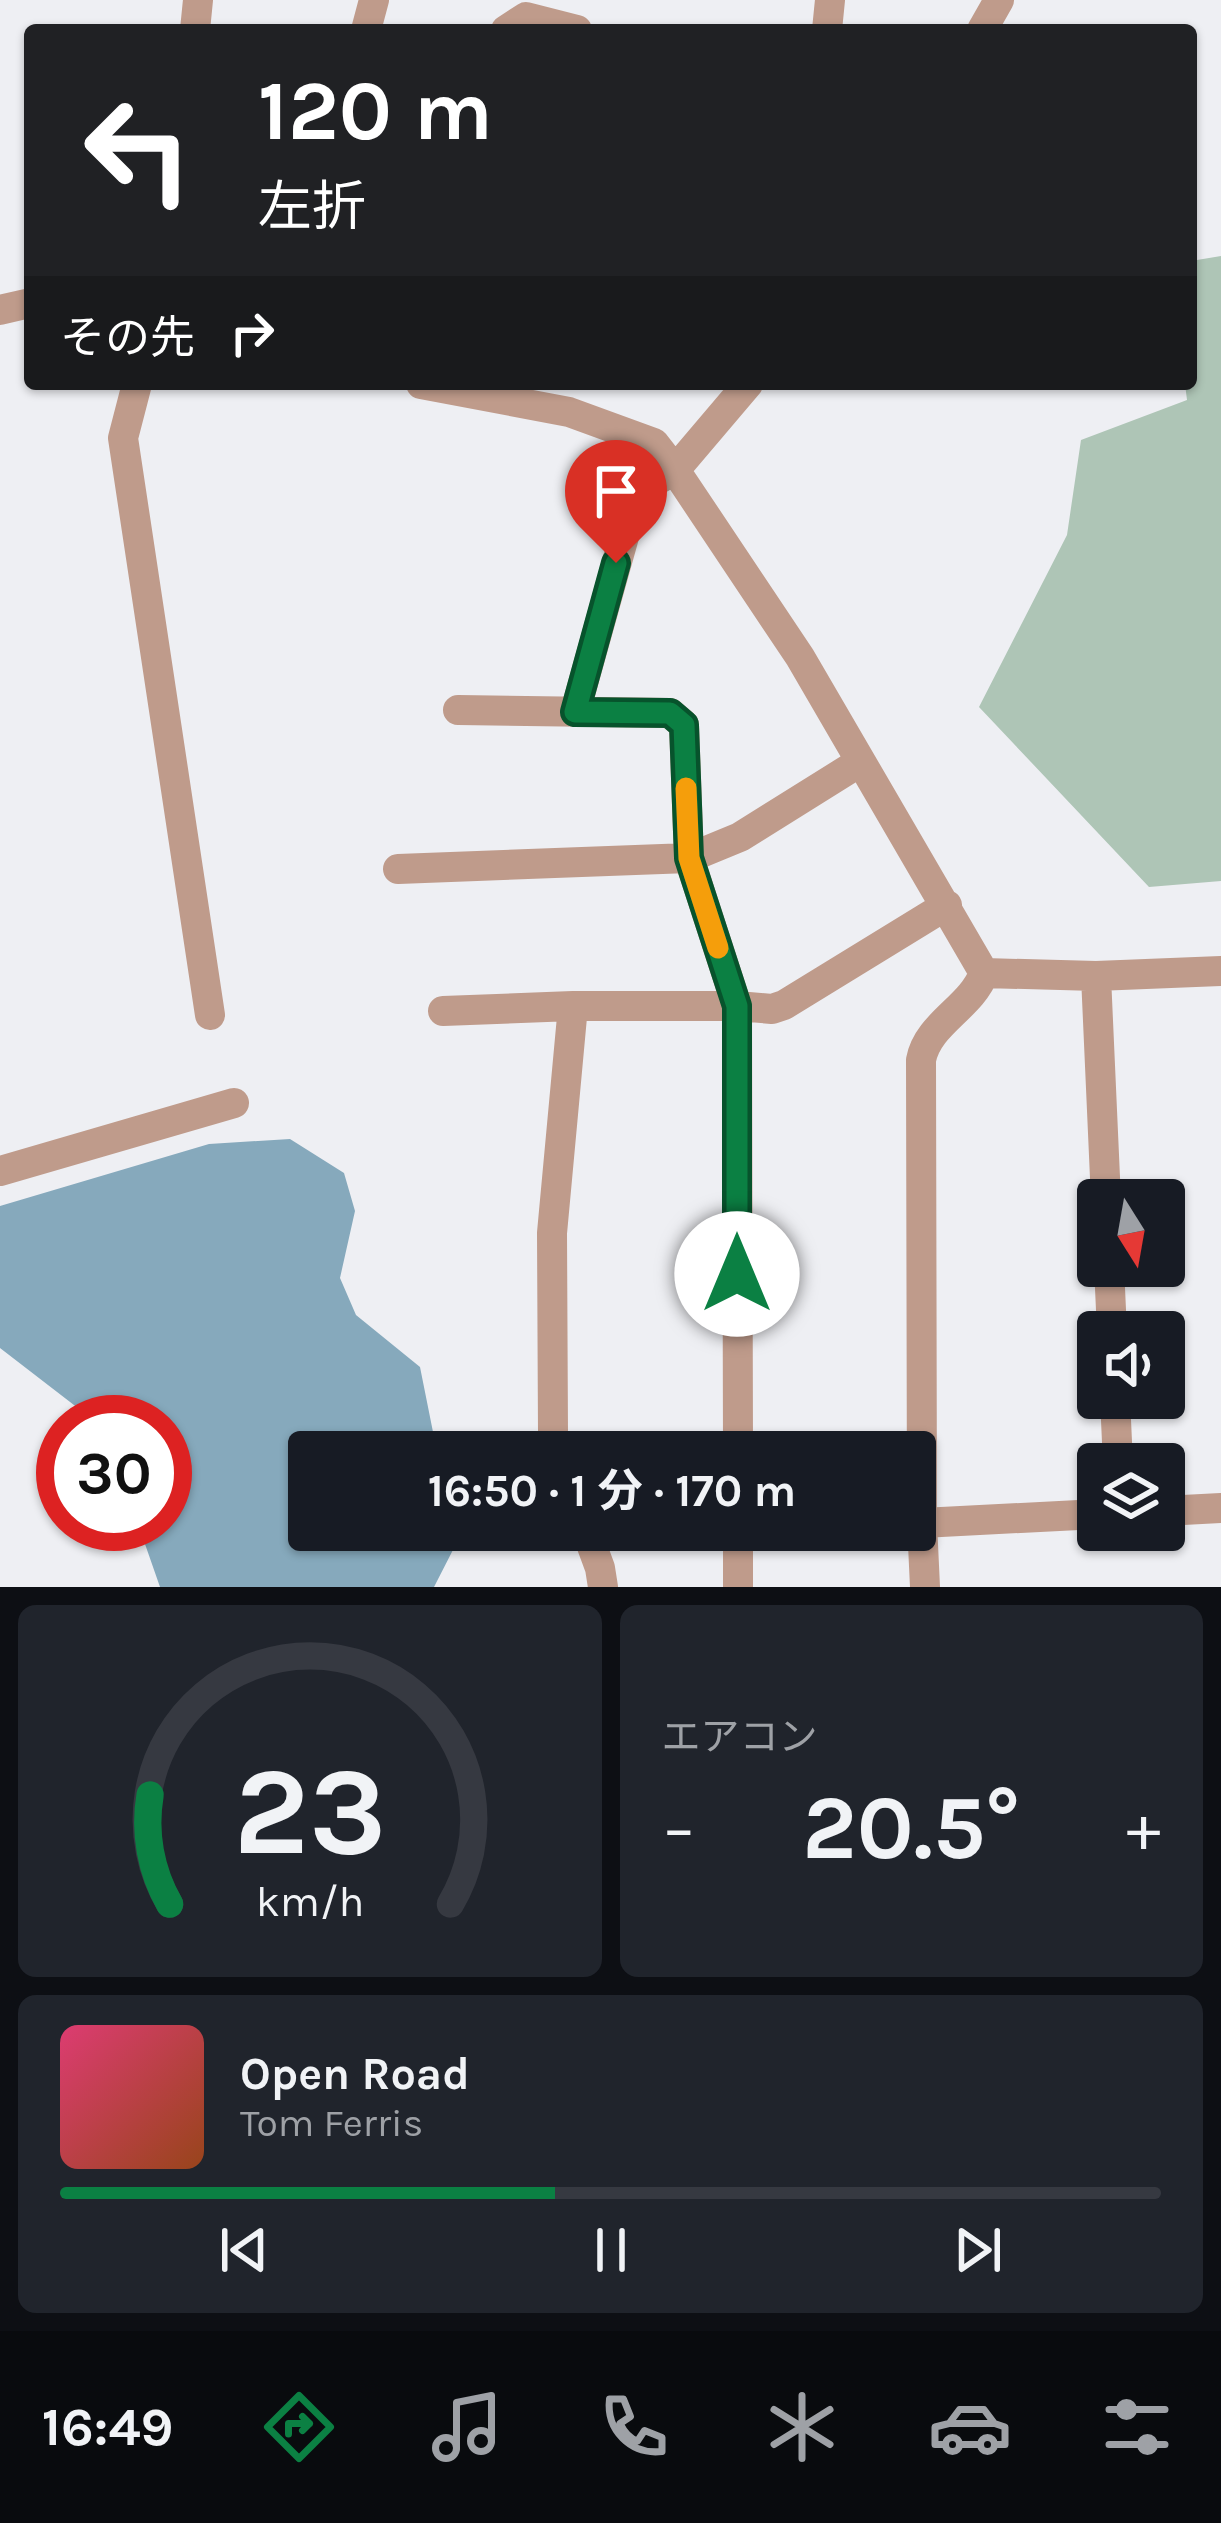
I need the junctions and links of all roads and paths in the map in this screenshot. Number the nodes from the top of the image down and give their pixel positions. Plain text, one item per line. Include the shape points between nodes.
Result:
1 (515, 24) edge
2 (553, 24) edge
3 (135, 390) edge
4 (453, 390) edge
5 (743, 390) edge
6 (675, 470) junction
7 (458, 710) dead end
8 (575, 712) junction
9 (860, 762) junction
10 (689, 858) junction
11 (398, 869) dead end
12 (947, 905) junction
13 (1221, 970) edge
14 (984, 973) junction
15 (1096, 976) junction
16 (573, 1006) junction
17 (737, 1006) junction
18 (443, 1011) dead end
19 (210, 1015) dead end
20 (234, 1103) dead end
21 (0, 1171) edge
22 (1105, 1179) edge
23 (554, 1431) edge
24 (738, 1431) edge
25 (922, 1431) edge
26 (1221, 1508) edge
27 (1185, 1510) edge
28 (1077, 1515) edge
29 (936, 1522) edge
30 (594, 1551) edge
31 (738, 1551) edge
32 (923, 1551) edge
33 (603, 1587) edge
34 (738, 1587) edge
35 (925, 1587) edge

1 - 2 street via 526,17
3 - 19 street via 123,438
4 - 6 street via 569,412 654,443
5 - 6 street
6 - 8 street via 655,481 627,526
6 - 9 street
7 - 8 street
8 - 10 street via 670,713 684,725
9 - 10 street via 740,837
9 - 12 street
10 - 11 street
10 - 17 street
12 - 14 street
12 - 17 street via 784,1005
13 - 15 street
14 - 15 street
14 - 25 street via 921,1060
15 - 22 street
16 - 17 street
16 - 18 street
16 - 23 street via 551,1233
17 - 24 street
20 - 21 street
26 - 27 street
28 - 29 street
30 - 33 street
31 - 34 street
32 - 35 street

